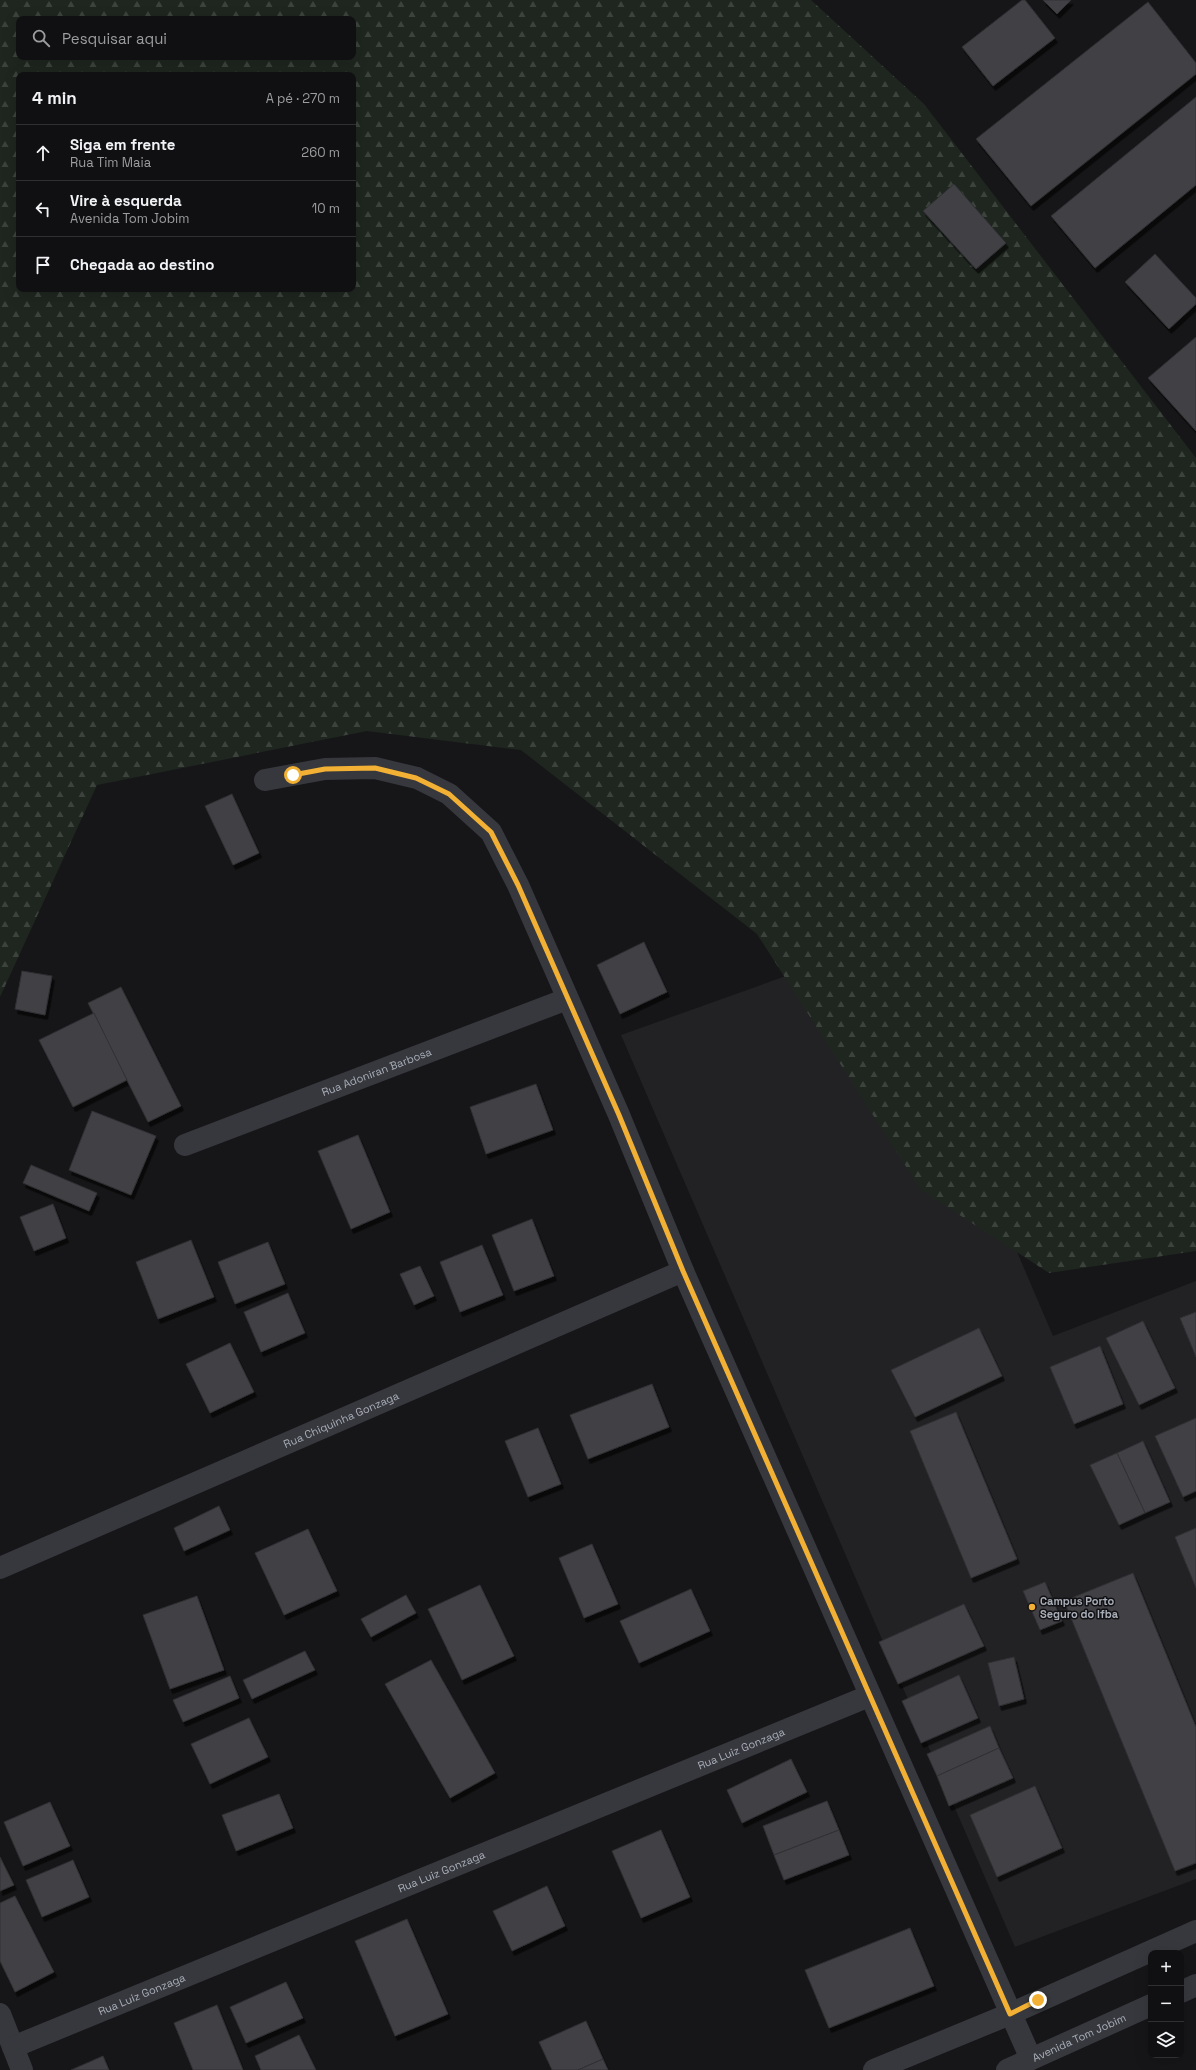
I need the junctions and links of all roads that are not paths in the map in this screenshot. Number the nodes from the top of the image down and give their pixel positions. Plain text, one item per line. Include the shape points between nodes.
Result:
1 (264, 780) dead end
2 (567, 999) junction
3 (185, 1145) dead end
4 (683, 1271) junction
5 (0, 1568) edge
6 (870, 1696) junction
7 (1196, 1931) edge
8 (1196, 1985) edge
9 (1184, 1991) edge
10 (1148, 2006) edge
11 (0, 2014) edge
12 (1010, 2014) junction
13 (13, 2047) junction
14 (1031, 2059) junction
15 (22, 2070) edge
16 (874, 2070) edge
17 (1007, 2070) edge

1 - 2 street via 325,769 375,768 416,778 449,794 491,832 518,885
2 - 3 street, Rua Adoniran Barbosa
2 - 4 street via 619,1115
4 - 5 street, Rua Chiquinha Gonzaga
4 - 6 street
6 - 12 street
6 - 13 street, Rua Luiz Gonzaga
7 - 12 street
8 - 9 street
10 - 14 street, Avenida Tom Jobim
11 - 13 street
12 - 14 street
12 - 16 street
13 - 15 street
14 - 17 street, Avenida Tom Jobim

